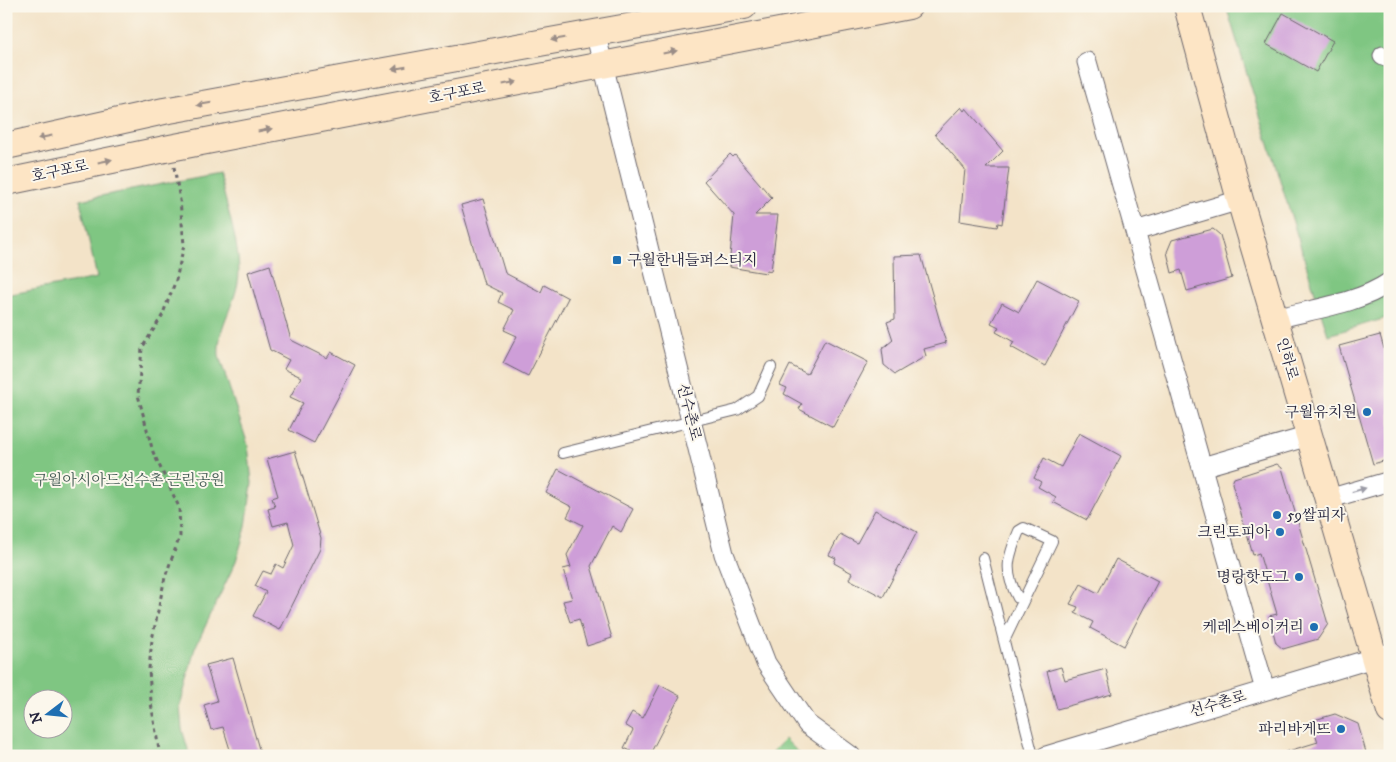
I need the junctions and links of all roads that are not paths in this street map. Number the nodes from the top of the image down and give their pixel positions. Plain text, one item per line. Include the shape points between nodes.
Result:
1 (744, 6) edge
2 (909, 6) edge
3 (1187, 6) edge
4 (596, 32) junction
5 (1087, 62) dead end
6 (604, 65) junction
7 (6, 146) edge
8 (6, 182) edge
9 (1240, 200) junction
10 (1135, 231) junction
11 (1390, 282) edge
12 (1275, 319) junction
13 (771, 367) dead end
14 (691, 422) junction
15 (1309, 436) junction
16 (563, 453) dead end
17 (1202, 468) junction
18 (1390, 482) edge
19 (1328, 499) junction
20 (983, 558) dead end
21 (1024, 600) junction
22 (1004, 641) junction
23 (1382, 656) edge
24 (1265, 690) junction
25 (1390, 711) edge
26 (851, 756) edge
27 (1032, 756) edge
28 (1046, 756) edge

1 - 4 main road
6 -> 2 main road, 호구포로
3 - 9 main road, 인하로
4 - 6 street, 선수촌로
4 -> 7 main road via 164,111
5 - 10 street
8 -> 6 main road, 호구포로
6 - 14 street, 선수촌로
9 - 10 street
9 - 12 main road, 인하로
10 - 17 street
11 - 12 street via 1354,298
12 - 15 main road, 인하로
13 - 14 lane via 758,396 747,405
14 - 16 lane
14 - 26 street, 선수촌로 via 724,554 766,663 807,724
15 - 17 street
15 - 19 main road, 인하로
17 - 24 street
19 -> 18 street
19 - 23 main road, 인하로
20 - 22 lane
21 - 21 lane via 1052,541 1024,528 1019,531 1007,559 1013,590 1018,598
21 - 22 lane
22 - 27 lane
23 - 24 street, 선수촌로
23 - 25 main road, 인하로
24 - 28 street, 선수촌로

